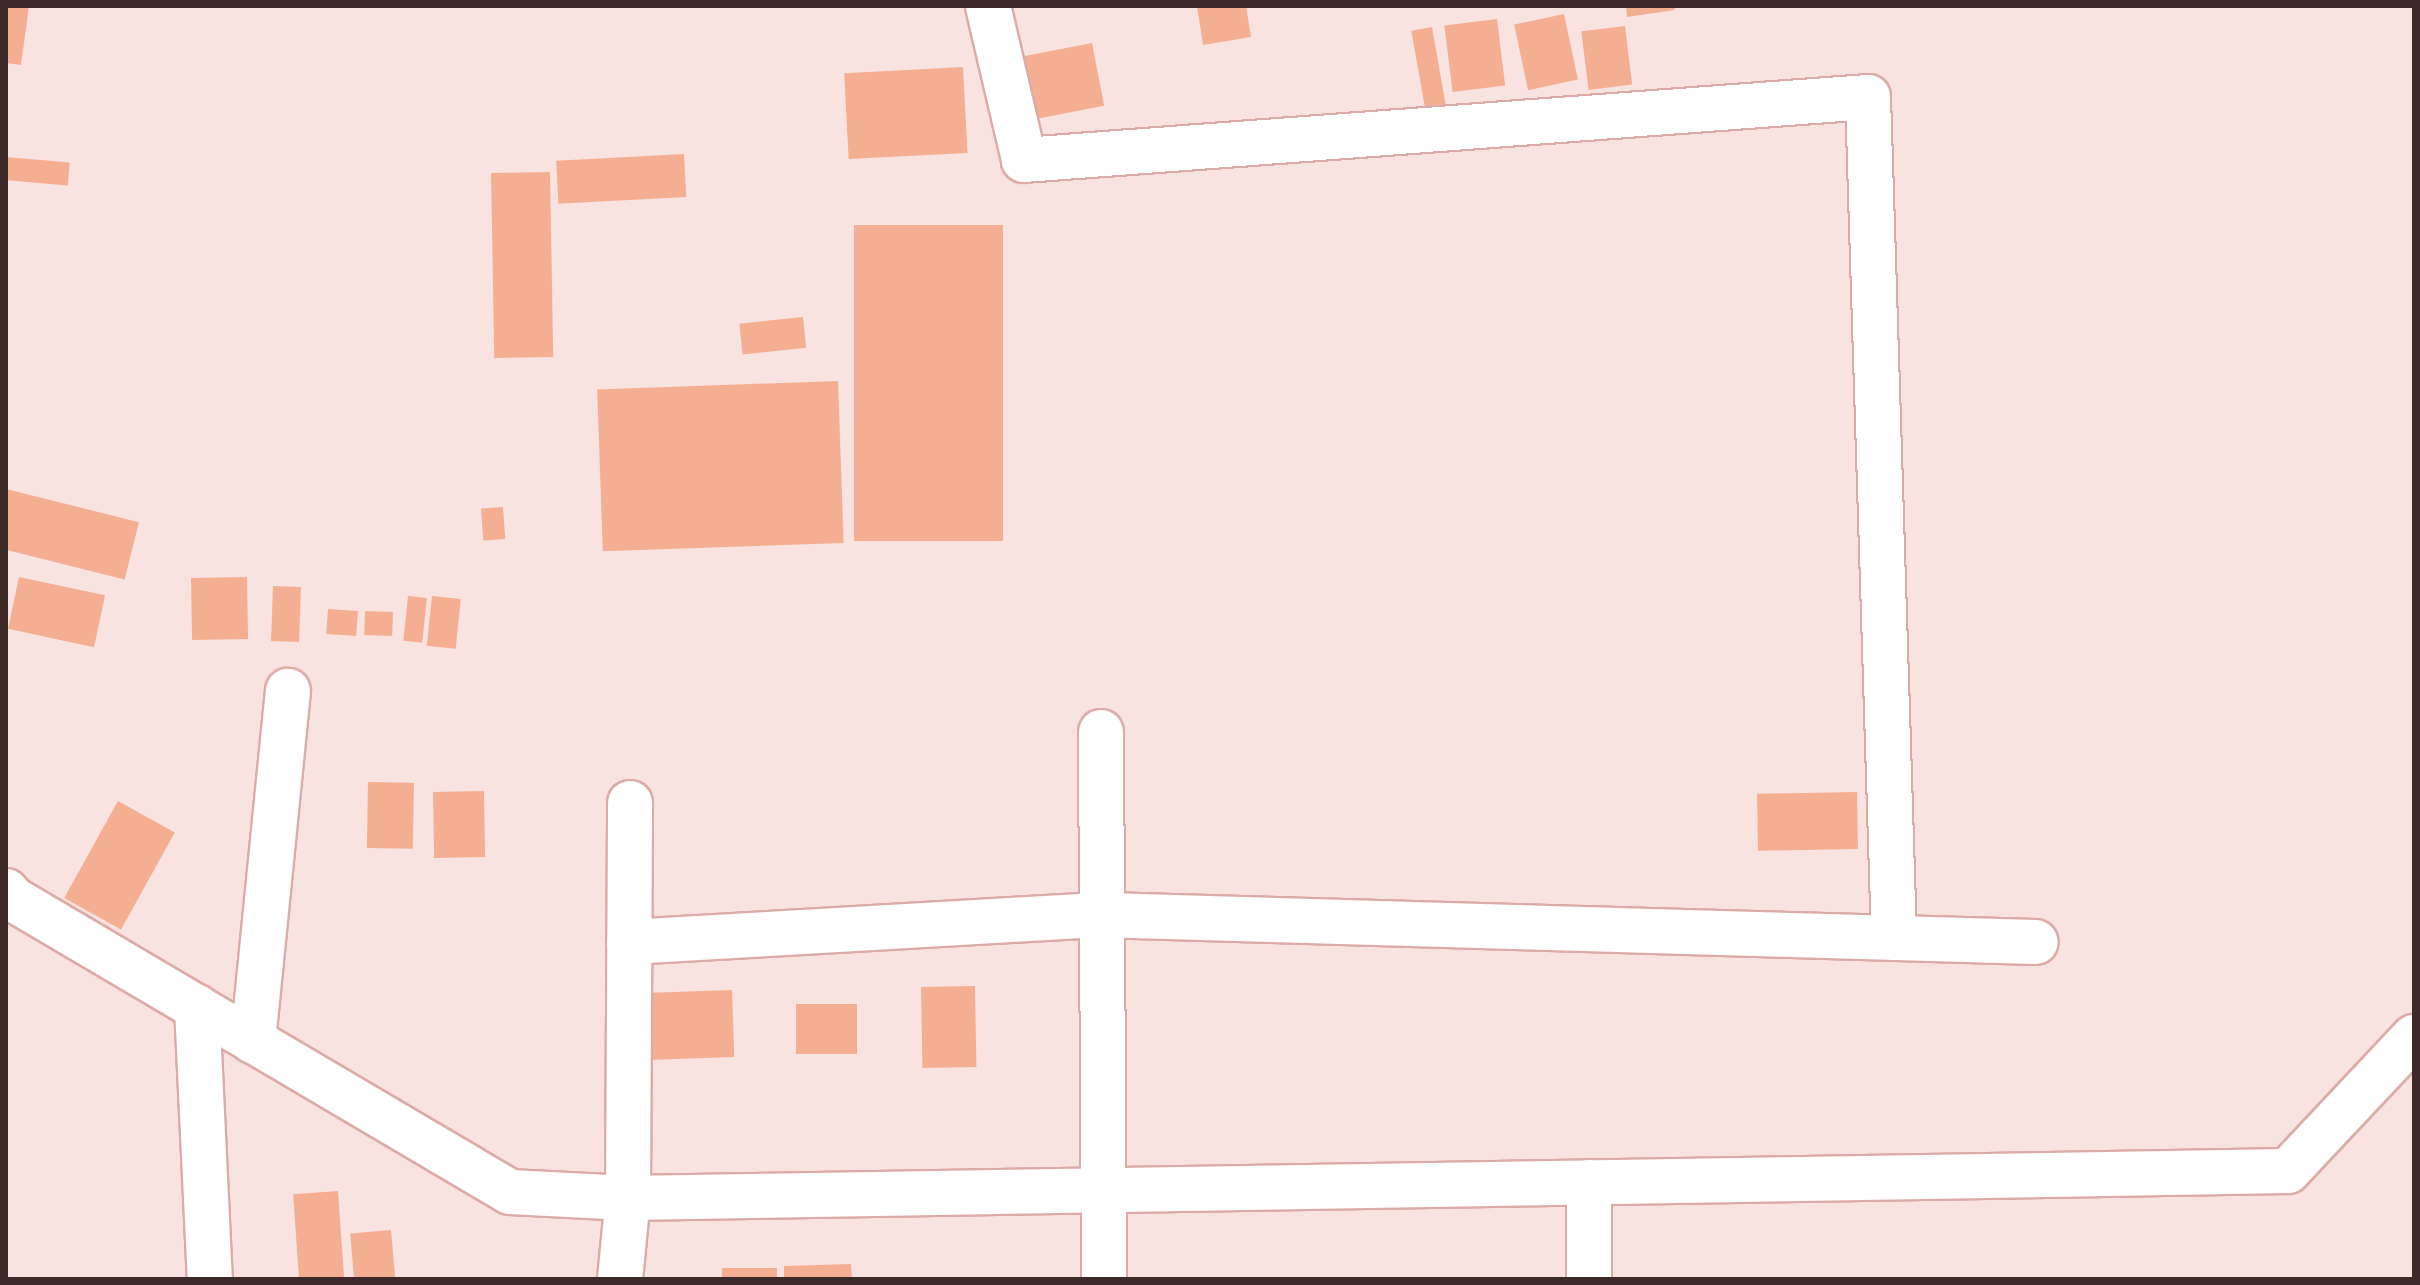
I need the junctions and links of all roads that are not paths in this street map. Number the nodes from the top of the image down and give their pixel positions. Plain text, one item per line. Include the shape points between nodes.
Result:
1 (988, 6) edge
2 (288, 691) dead end
3 (1101, 732) dead end
4 (630, 803) dead end
5 (6, 891) edge
6 (1102, 915) junction
7 (1894, 938) junction
8 (629, 942) junction
9 (2036, 942) dead end
10 (197, 1007) junction
11 (2414, 1037) edge
12 (253, 1041) junction
13 (1589, 1182) junction
14 (1104, 1191) junction
15 (628, 1198) junction
16 (210, 1279) edge
17 (620, 1279) edge
18 (1104, 1279) edge
19 (1589, 1279) edge

1 - 7 street via 1024,160 1868,97
2 - 12 street
3 - 6 street
4 - 8 street
5 - 10 street
6 - 7 street
6 - 8 street
6 - 14 street
7 - 9 street
8 - 15 street
10 - 12 street
10 - 16 street
11 - 13 street via 2288,1171
12 - 15 street via 510,1192
13 - 14 street
13 - 19 street
14 - 15 street
14 - 18 street
15 - 17 street

